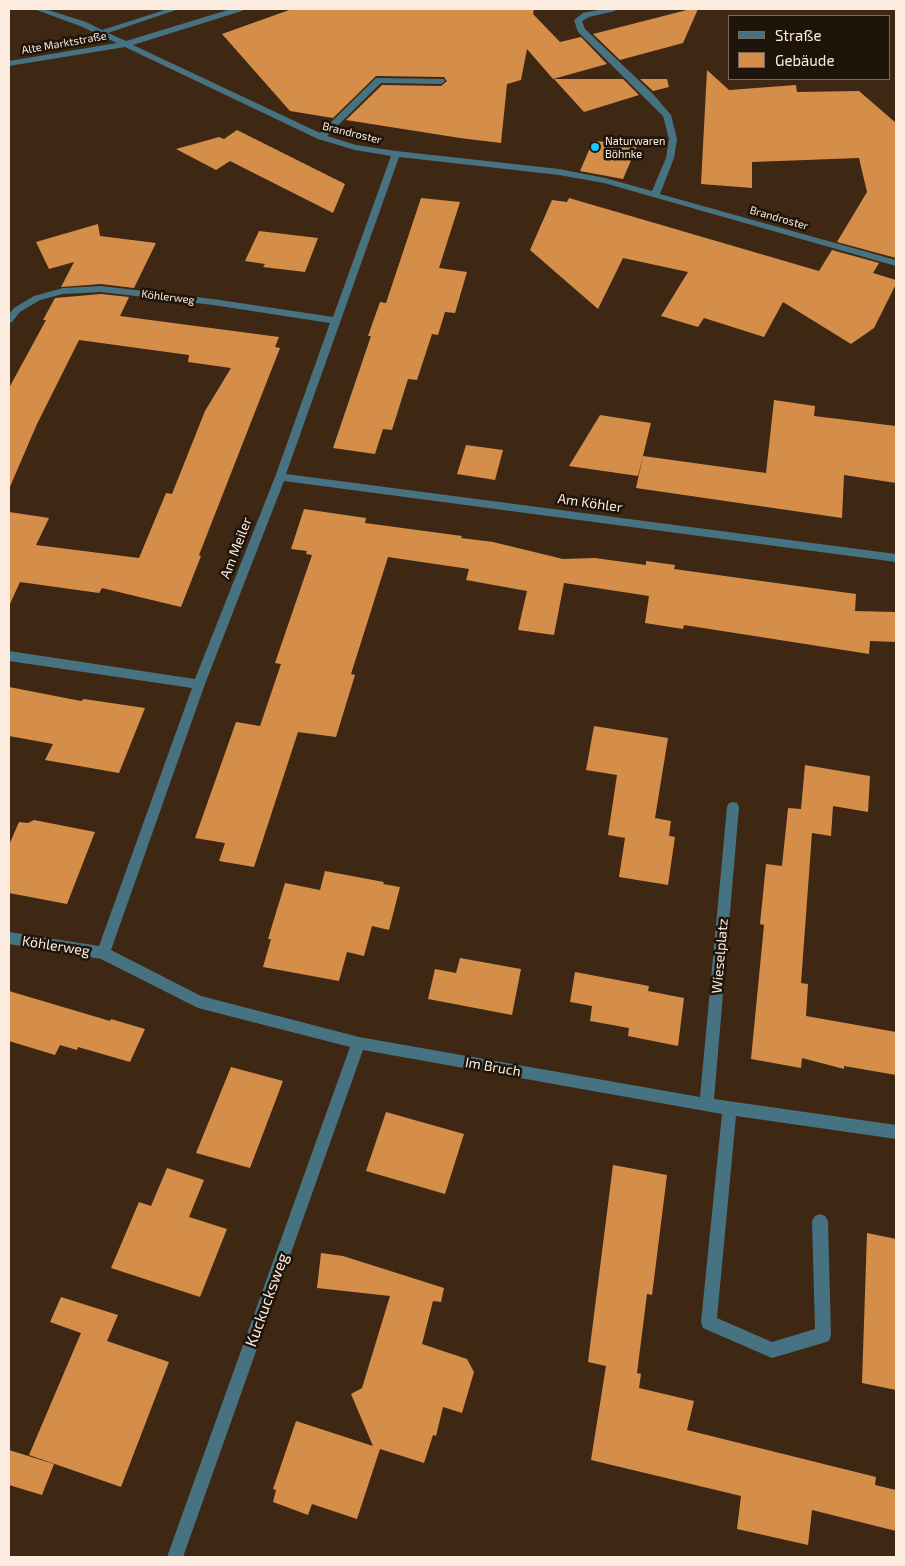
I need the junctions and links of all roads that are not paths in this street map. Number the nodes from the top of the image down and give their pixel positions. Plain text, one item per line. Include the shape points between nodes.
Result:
1 (38, 9) edge
2 (175, 9) edge
3 (239, 9) edge
4 (612, 9) edge
5 (100, 32) junction
6 (123, 45) junction
7 (9, 64) edge
8 (441, 81) dead end
9 (321, 138) junction
10 (396, 154) junction
11 (655, 194) junction
12 (896, 263) edge
13 (9, 320) edge
14 (334, 320) junction
15 (280, 477) junction
16 (896, 558) edge
17 (9, 656) edge
18 (199, 684) junction
19 (733, 807) dead end
20 (9, 938) edge
21 (103, 953) junction
22 (359, 1043) junction
23 (706, 1105) junction
24 (730, 1108) junction
25 (896, 1132) edge
26 (820, 1221) dead end
27 (175, 1557) edge

1 - 5 street, Brandroster
2 - 5 street
3 - 6 street, Alte Marktstraße
4 - 11 street via 578,20 581,30 667,115 673,139 670,158
5 - 6 street, Brandroster
6 - 7 street, Alte Marktstraße
6 - 9 street, Brandroster
8 - 9 street via 379,80
9 - 10 street, Brandroster
10 - 11 street, Brandroster via 559,172
10 - 14 street, Am Meiler
11 - 12 street, Brandroster
13 - 14 street, Köhlerweg via 17,310 37,298 63,291 101,288
14 - 15 street, Am Meiler
15 - 16 street, Am Köhler
15 - 18 street, Am Meiler
17 - 18 street
18 - 21 street, Am Meiler
19 - 23 street, Wieselplatz
20 - 21 street, Köhlerweg
21 - 22 street, Im Bruch via 198,1002
22 - 23 street, Im Bruch
22 - 27 street, Kuckucksweg
23 - 24 street, Im Bruch
24 - 25 street, Im Bruch
24 - 26 street via 709,1322 772,1350 823,1335

